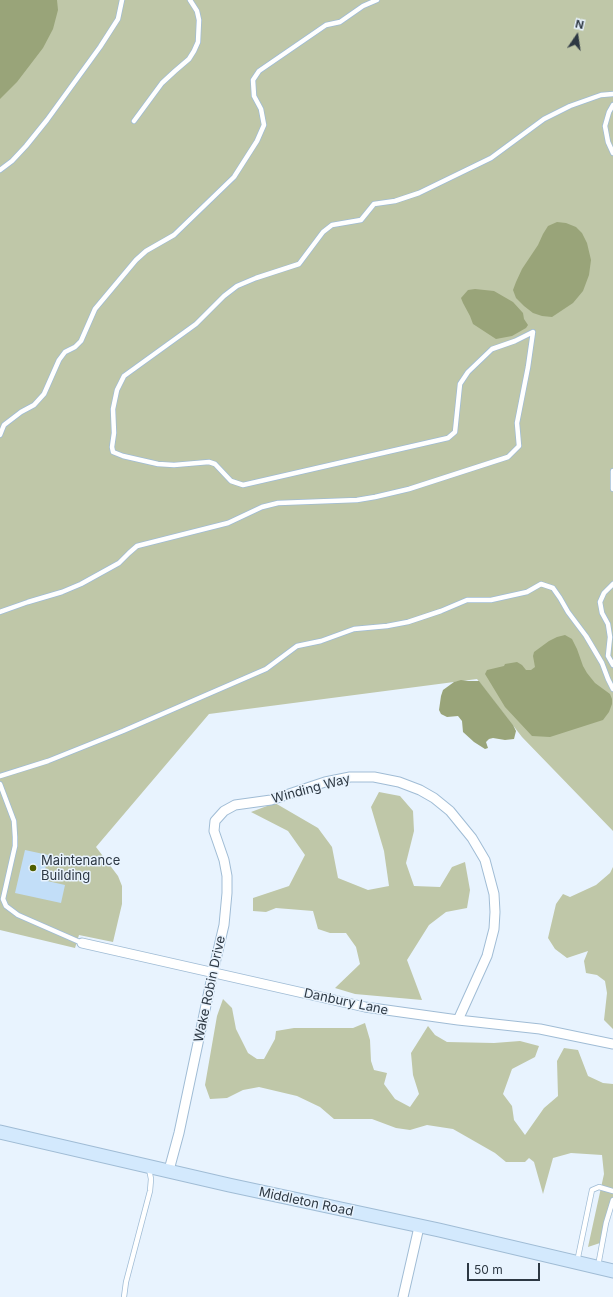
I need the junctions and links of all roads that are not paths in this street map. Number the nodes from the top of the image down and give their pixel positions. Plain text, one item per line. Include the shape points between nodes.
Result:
1 (122, 0) edge
2 (190, 0) edge
3 (377, 0) edge
4 (613, 94) edge
5 (613, 105) edge
6 (134, 121) dead end
7 (613, 153) edge
8 (0, 170) edge
9 (0, 435) edge
10 (613, 471) edge
11 (613, 489) edge
12 (613, 584) edge
13 (0, 612) edge
14 (613, 665) edge
15 (613, 689) edge
16 (0, 776) edge
17 (0, 784) edge
18 (224, 811) joint
19 (82, 942) joint
20 (213, 972) junction
21 (458, 1020) junction
22 (613, 1044) edge
23 (0, 1132) edge
24 (148, 1166) junction
25 (169, 1170) junction
26 (613, 1191) edge
27 (613, 1200) edge
28 (419, 1226) junction
29 (577, 1262) junction
30 (598, 1267) junction
31 (613, 1271) edge
32 (124, 1297) edge
33 (403, 1297) edge

1 - 8 lane via 118,19 92,58 26,146
2 - 6 lane via 199,20 198,42 194,51 162,84
3 - 9 lane via 340,22 326,25 259,71 253,80 254,96 261,109 264,125 234,177 174,235 146,251 136,260 95,309 81,341 65,352 59,360 44,394 34,405 4,425
4 - 13 lane via 601,95 544,119 491,158 419,193 395,201 374,204 361,220 332,225 323,232 299,264 276,270 237,286 196,324 124,376 116,390 113,409 113,452 158,464 210,462 231,481 243,485 448,438 455,432 460,384 468,372 492,349 533,332 516,423 519,446 508,457 409,489 375,497 278,503 262,507 228,523 137,546 119,563 81,584
5 - 7 lane via 605,126
10 - 11 lane
12 - 14 lane via 604,593 600,602 608,624 608,656
15 - 16 lane via 602,663 560,598 553,588 541,584 527,592 491,600 466,600 408,622 354,629 321,641 297,646 266,669 253,675 48,761
17 - 19 lane via 14,821 15,837 3,899 6,906 18,914
18 - 20 street, Wake Robin Drive via 215,821 214,831 224,860 227,893 224,925
18 - 21 street, Winding Way via 235,806 271,800 325,782 350,777 374,777 420,790 450,811 472,838 485,860 494,894 495,912 494,929 487,956
19 - 20 street, Danbury Lane
20 - 21 street, Danbury Lane via 365,1007
20 - 25 street, Wake Robin Drive
21 - 22 street, Danbury Lane via 540,1028
23 - 24 street, Middleton Road
24 - 25 street, Middleton Road
24 - 32 lane via 152,1179 150,1191
25 - 28 street, Middleton Road
26 - 29 lane via 599,1188 592,1190
27 - 30 lane
28 - 29 street, Middleton Road
28 - 33 street
29 - 30 street, Middleton Road
30 - 31 street, Middleton Road

